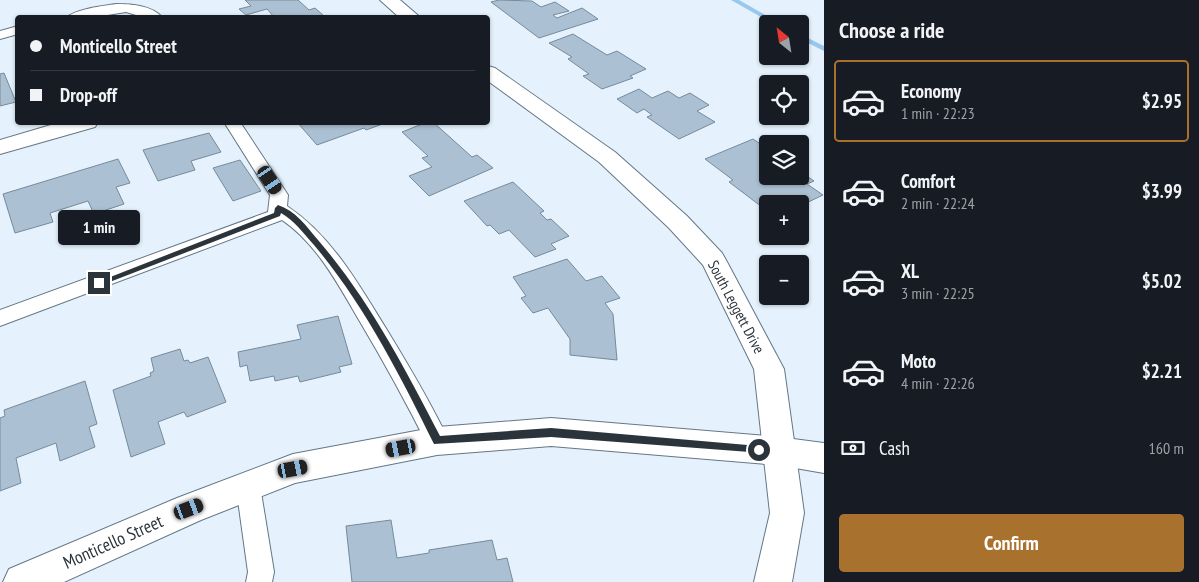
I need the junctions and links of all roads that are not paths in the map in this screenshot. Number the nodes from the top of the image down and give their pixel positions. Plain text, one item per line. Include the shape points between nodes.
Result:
1 (389, 0) edge
2 (86, 15) edge
3 (154, 15) edge
4 (408, 15) edge
5 (15, 31) edge
6 (0, 34) edge
7 (490, 73) edge
8 (77, 125) edge
9 (234, 125) edge
10 (0, 147) edge
11 (278, 208) junction
12 (0, 318) edge
13 (437, 441) junction
14 (778, 451) junction
15 (824, 458) edge
16 (248, 486) junction
17 (22, 582) edge
18 (259, 582) edge
19 (773, 582) edge

1 - 4 street
2 - 3 lane via 132,5 147,9
5 - 6 lane
7 - 14 street, South Leggett Drive via 622,170 713,260 769,369
8 - 10 street
9 - 11 lane via 280,195
11 - 12 lane via 277,215 235,232
11 - 13 lane via 294,217 339,269 405,377
13 - 14 street, Monticello Street via 551,432
13 - 16 street, Monticello Street via 293,469
14 - 15 street, Monticello Street
14 - 19 street, South Leggett Drive via 787,512
16 - 17 street, Monticello Street
16 - 18 lane via 261,572

